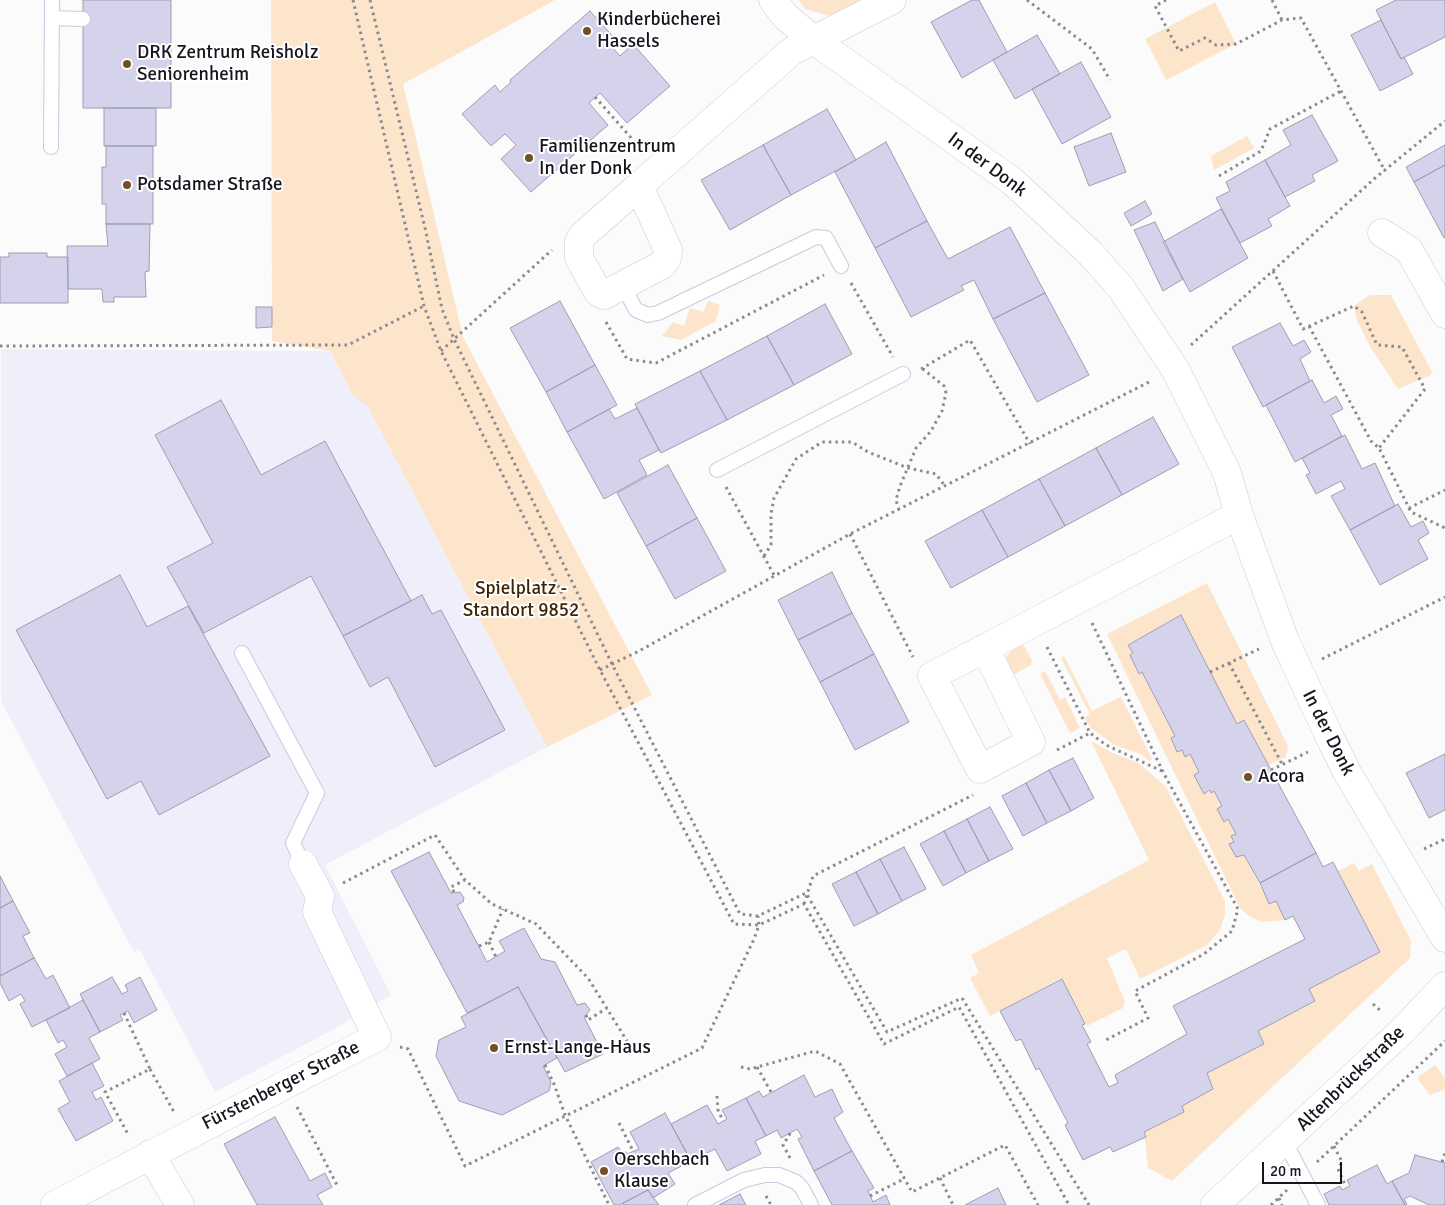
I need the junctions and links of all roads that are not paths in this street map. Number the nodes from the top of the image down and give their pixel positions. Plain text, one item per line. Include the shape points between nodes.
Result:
1 (52, 0) edge
2 (773, 0) edge
3 (892, 0) edge
4 (52, 18) junction
5 (83, 19) dead end
6 (815, 42) junction
7 (51, 147) dead end
8 (649, 177) junction
9 (1382, 233) dead end
10 (841, 266) road end
11 (623, 286) junction
12 (1445, 314) edge
13 (903, 374) road end
14 (717, 470) road end
15 (1239, 515) junction
16 (985, 648) junction
17 (242, 653) dead end
18 (303, 864) joint
19 (1445, 938) edge
20 (1444, 991) edge
21 (1284, 1142) junction
22 (146, 1156) junction
23 (55, 1205) edge
24 (180, 1205) edge
25 (695, 1205) edge
26 (811, 1205) edge
27 (1214, 1205) edge
28 (1318, 1205) edge

1 - 4 lane
2 - 6 street, In der Donk via 785,16
3 - 6 street
4 - 5 lane
4 - 7 lane
6 - 8 street via 792,51
6 - 15 street, In der Donk via 1012,180 1091,254 1121,288 1172,363 1227,473
8 - 11 street via 668,250 667,258 662,265
8 - 11 street via 579,242 579,258 598,292 604,295
9 - 12 street via 1410,250
10 - 11 lane via 826,238 816,237 658,313 648,315 636,310
13 - 14 lane
15 - 16 street
15 - 19 street, In der Donk via 1297,671 1347,772
16 - 16 street via 1031,742 980,770 932,676
17 - 18 lane via 317,793 293,843
18 - 22 street, Fürstenberger Straße via 320,896 317,912 377,1037
20 - 21 street, Altenbrückstraße
21 - 27 street, Altenbrückstraße
21 - 28 lane
22 - 23 street, Fürstenberger Straße
22 - 24 street
25 - 26 lane via 744,1180 765,1175 796,1182

